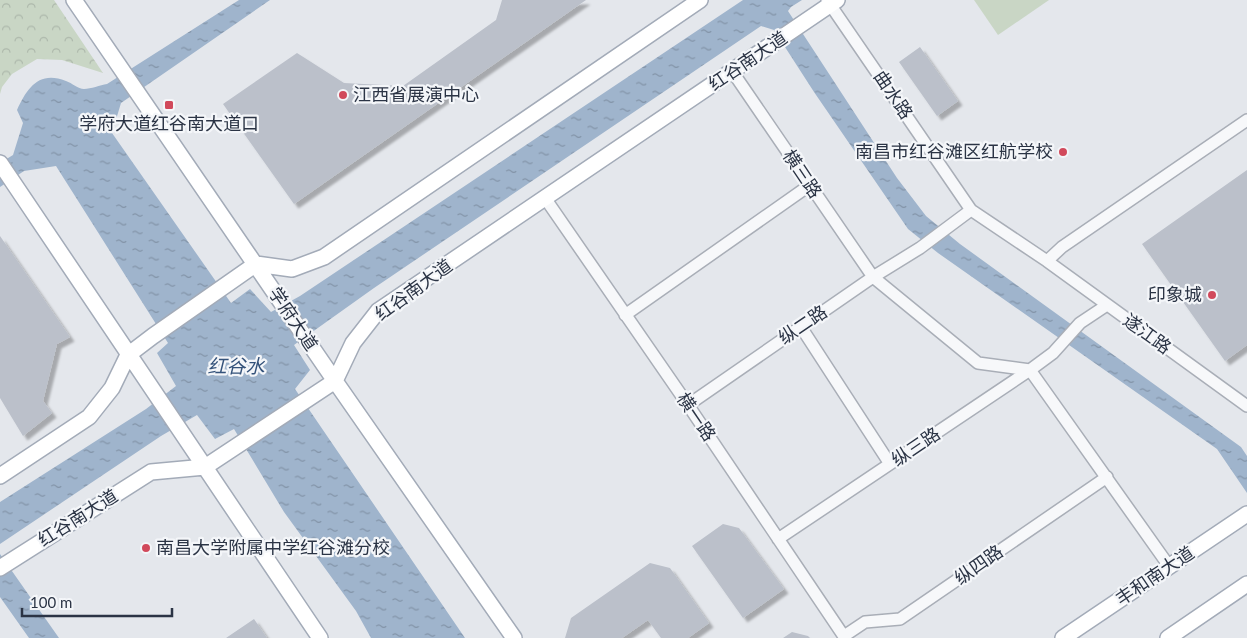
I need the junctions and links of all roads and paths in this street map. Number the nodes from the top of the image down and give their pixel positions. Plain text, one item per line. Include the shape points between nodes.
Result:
1 (74, 0) edge
2 (700, 0) edge
3 (831, 2) edge
4 (732, 71) junction
5 (1247, 120) edge
6 (0, 163) edge
7 (810, 185) junction
8 (544, 198) junction
9 (971, 210) junction
10 (1047, 261) junction
11 (256, 264) junction
12 (873, 277) junction
13 (1107, 305) junction
14 (625, 315) junction
15 (801, 327) junction
16 (128, 355) junction
17 (1030, 370) junction
18 (335, 380) junction
19 (688, 405) junction
20 (1247, 406) edge
21 (890, 464) junction
22 (205, 467) junction
23 (0, 476) edge
24 (1107, 477) junction
25 (1247, 514) edge
26 (778, 539) junction
27 (5, 565) edge
28 (1170, 566) junction
29 (1247, 584) edge
30 (845, 637) edge
31 (320, 638) edge
32 (514, 638) edge
33 (1063, 638) edge
34 (1168, 638) edge

1 - 11 main road, 学府大道
2 - 11 main road via 324,257 292,269
3 - 4 main road, 红谷南大道
3 - 9 street, 曲水路
4 - 7 street, 横三路
4 - 8 main road, 红谷南大道
5 - 10 street via 1062,247
6 - 16 main road
7 - 12 street, 横三路
7 - 14 street
8 - 14 street, 横一路
8 - 18 main road, 红谷南大道 via 378,311 353,343
9 - 10 street, 曲水路
9 - 12 street, 纵二路 via 920,248
10 - 13 street, 遂江路
11 - 16 main road
11 - 18 main road, 学府大道
12 - 15 street, 纵二路
12 - 17 street, 横三路 via 978,363
13 - 17 street, 纵三路 via 1080,323 1053,352
13 - 20 street, 遂江路
14 - 19 street, 横一路
15 - 19 street, 纵二路
15 - 21 street
16 - 22 main road
16 - 23 main road via 112,388 89,417
17 - 21 street, 纵三路
17 - 24 street
18 - 22 main road, 红谷南大道
18 - 32 main road, 学府大道
19 - 26 street, 横一路
21 - 26 street, 纵三路
22 - 27 main road, 红谷南大道 via 151,472
22 - 31 main road
24 - 28 street
24 - 30 street, 纵四路 via 900,619 865,622
25 - 28 main road, 丰和南大道
26 - 30 street, 横一路
28 - 33 main road, 丰和南大道
29 - 34 main road

